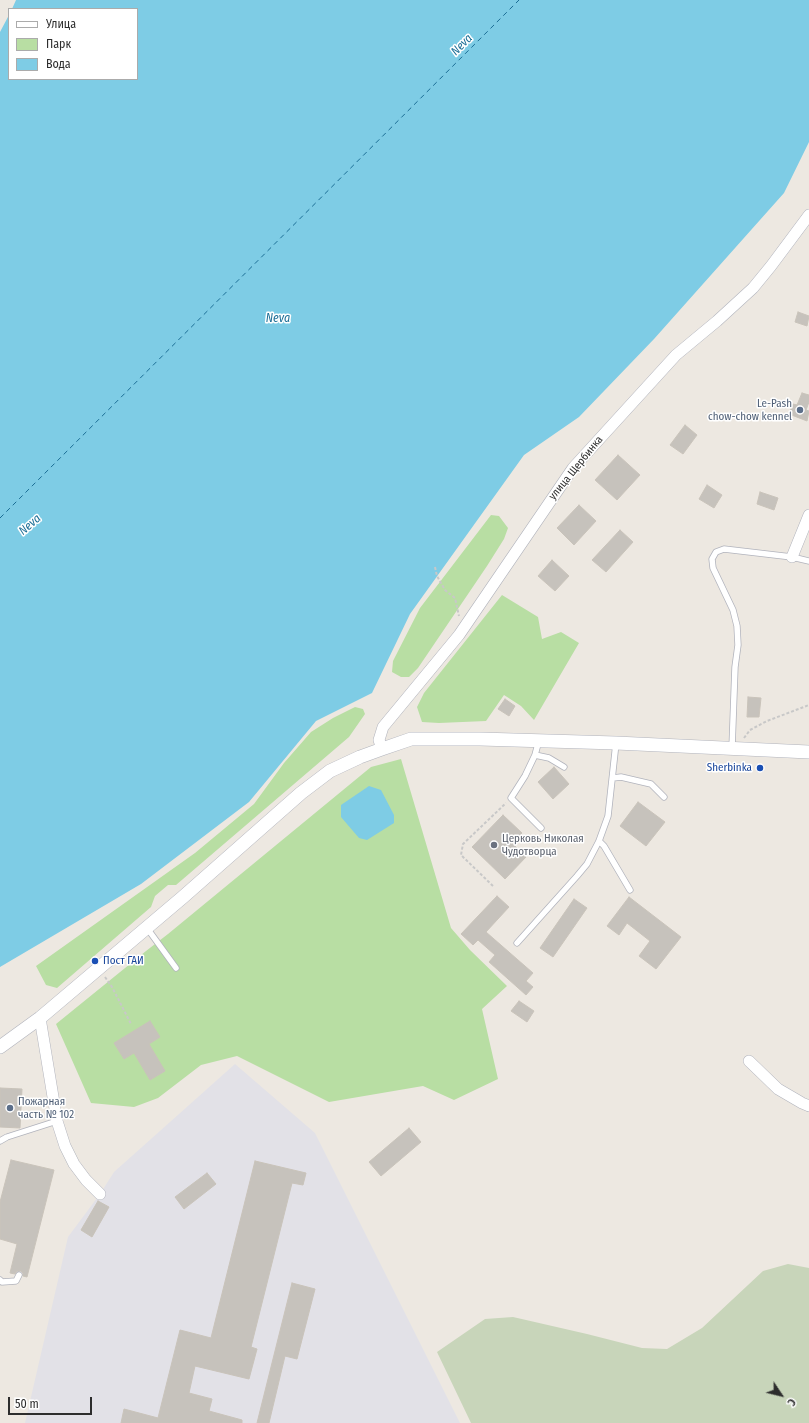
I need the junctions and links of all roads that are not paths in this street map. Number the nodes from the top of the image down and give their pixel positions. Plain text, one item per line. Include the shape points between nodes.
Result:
1 (809, 215) edge
2 (809, 515) edge
3 (792, 557) junction
4 (809, 561) edge
5 (539, 740) junction
6 (616, 743) junction
7 (382, 748) junction
8 (733, 749) junction
9 (809, 752) edge
10 (535, 755) junction
11 (564, 767) dead end
12 (613, 778) junction
13 (664, 797) dead end
14 (541, 828) dead end
15 (599, 841) junction
16 (630, 890) dead end
17 (146, 928) junction
18 (517, 943) dead end
19 (176, 968) dead end
20 (40, 1018) junction
21 (0, 1047) edge
22 (749, 1062) dead end
23 (809, 1106) edge
24 (57, 1121) junction
25 (0, 1141) edge
26 (100, 1194) dead end
27 (19, 1275) dead end
28 (0, 1280) edge

1 - 7 street, улица Щербинка via 753,288 676,355 573,468 463,629 433,669 383,727 379,740
2 - 3 street
3 - 4 lane
3 - 8 lane via 724,549 716,552 712,559 713,568 733,610 737,626
5 - 6 street
5 - 7 street via 411,739
5 - 10 lane
6 - 8 street
6 - 12 lane
7 - 17 street via 330,771 301,793
8 - 9 street
10 - 11 lane via 549,758
10 - 14 lane via 511,798
12 - 13 lane via 621,777 651,784
12 - 15 lane via 608,816
15 - 16 lane
15 - 18 lane via 587,864
17 - 19 lane
17 - 20 street
20 - 21 street
20 - 24 street
22 - 23 street via 778,1089
24 - 25 lane
24 - 26 street via 74,1164
27 - 28 lane via 16,1281

